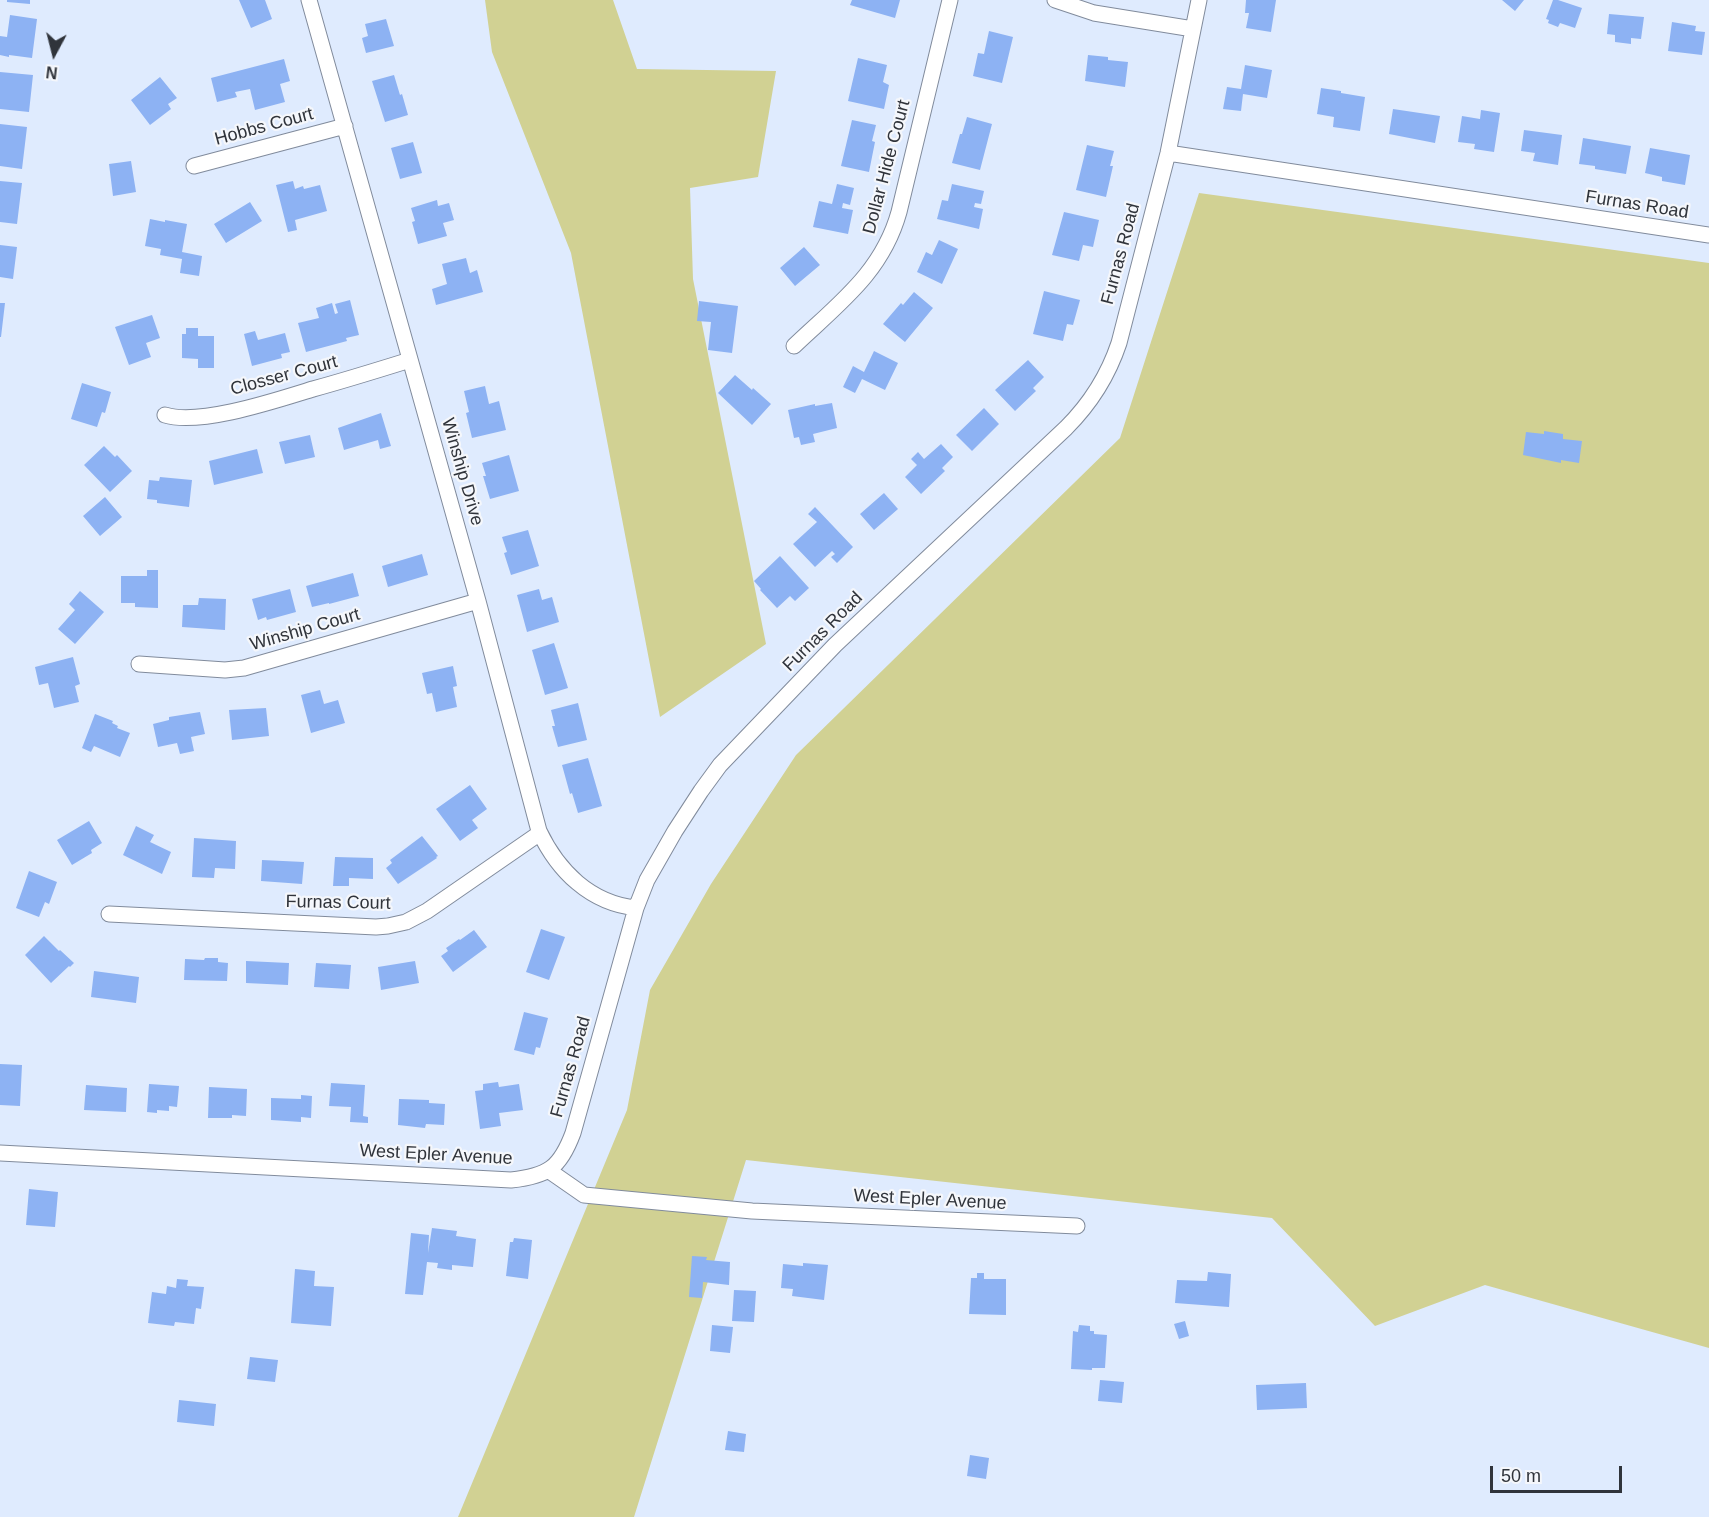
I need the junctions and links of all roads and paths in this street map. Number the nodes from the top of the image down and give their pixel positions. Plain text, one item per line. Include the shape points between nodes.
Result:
1 (309, 0) edge
2 (950, 0) edge
3 (1055, 0) edge
4 (1199, 0) edge
5 (1193, 29) junction
6 (345, 126) junction
7 (1168, 153) junction
8 (194, 166) dead end
9 (1709, 235) edge
10 (794, 346) dead end
11 (410, 360) junction
12 (165, 415) dead end
13 (478, 601) junction
14 (140, 664) dead end
15 (540, 833) junction
16 (636, 908) junction
17 (108, 914) dead end
18 (0, 1153) edge
19 (548, 1170) junction
20 (1077, 1226) dead end

1 - 6 street, Winship Drive
2 - 10 street, Dollar Hide Court via 888,244 865,278
3 - 5 street via 1094,13
4 - 5 street, Furnas Road
5 - 7 street, Furnas Road
6 - 8 street, Hobbs Court
6 - 11 street, Winship Drive
7 - 9 street, Furnas Road
7 - 16 street, Furnas Road via 1119,343 1107,375 1089,403 836,645 720,765 675,831
11 - 12 street, Closser Court via 247,408 192,417
11 - 13 street, Winship Drive
13 - 14 street, Winship Court via 244,668
13 - 15 street, Winship Drive
15 - 16 street, Winship Drive via 563,869 581,886 611,903
15 - 17 street, Furnas Court via 427,911 388,926
16 - 19 street, Furnas Road via 573,1133 566,1150
18 - 19 street, West Epler Avenue via 511,1180 533,1178
19 - 20 street, West Epler Avenue via 584,1195 752,1211

